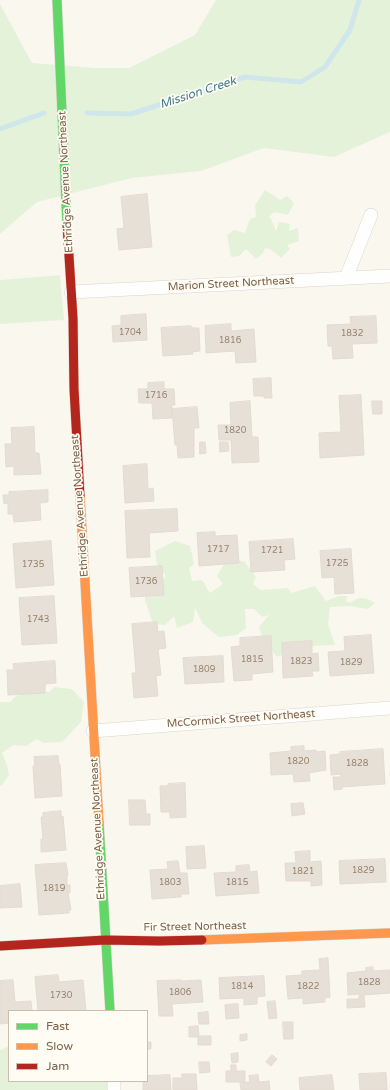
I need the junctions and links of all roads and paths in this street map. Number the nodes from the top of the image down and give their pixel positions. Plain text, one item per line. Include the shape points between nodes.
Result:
1 (57, 0) edge
2 (371, 215) dead end
3 (390, 276) edge
4 (346, 278) junction
5 (71, 292) junction
6 (390, 708) edge
7 (93, 731) junction
8 (390, 933) edge
9 (105, 940) junction
10 (0, 946) edge
11 (110, 1010) edge

1 - 5 street, Ethridge Avenue Northeast
2 - 4 street
3 - 4 street, Marion Street Northeast
4 - 5 street, Marion Street Northeast
5 - 7 street, Ethridge Avenue Northeast via 75,430
6 - 7 street, McCormick Street Northeast
7 - 9 street, Ethridge Avenue Northeast
8 - 9 street, Fir Street Northeast via 159,941
9 - 10 street, Fir Street Northeast
9 - 11 street, Ethridge Avenue Northeast

